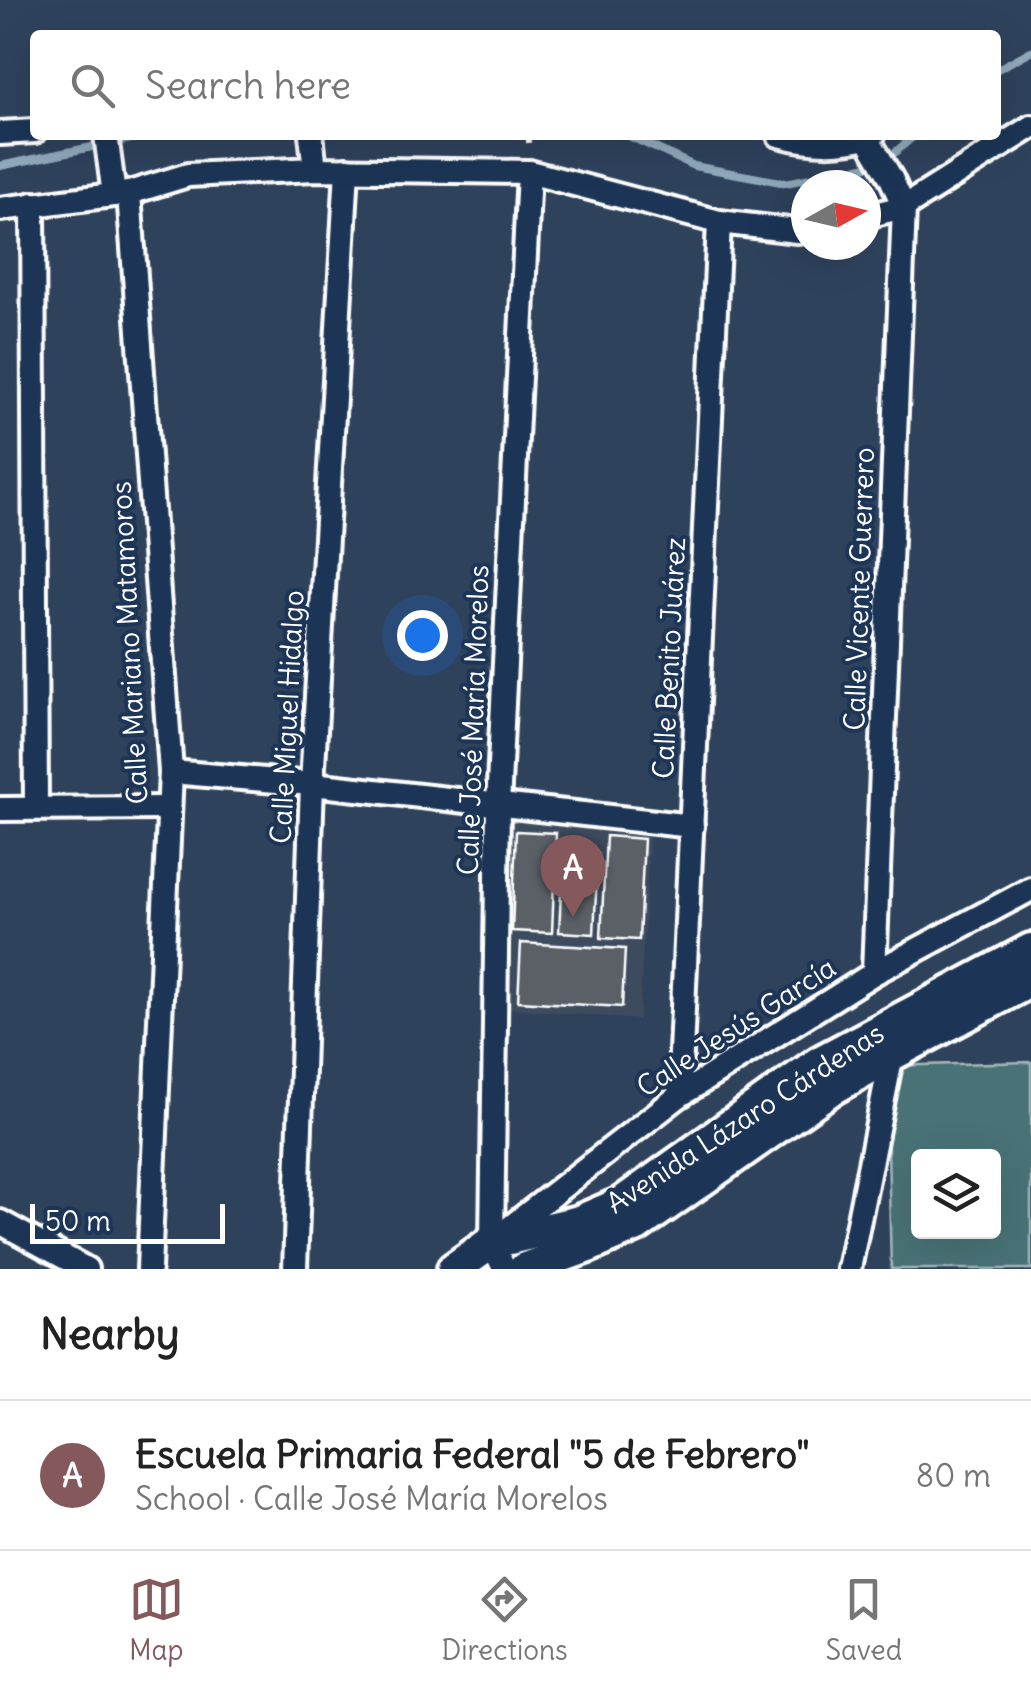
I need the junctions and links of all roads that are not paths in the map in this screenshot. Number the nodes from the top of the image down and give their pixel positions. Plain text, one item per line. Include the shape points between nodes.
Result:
1 (1031, 127) edge
2 (30, 131) edge
3 (0, 133) edge
4 (107, 140) edge
5 (798, 140) edge
6 (863, 140) edge
7 (872, 140) edge
8 (313, 151) edge
9 (346, 169) junction
10 (529, 172) junction
11 (118, 188) junction
12 (33, 204) junction
13 (904, 207) junction
14 (0, 209) edge
15 (881, 212) edge
16 (719, 222) junction
17 (791, 231) edge
18 (172, 772) junction
19 (312, 784) junction
20 (498, 806) junction
21 (36, 808) junction
22 (169, 808) junction
23 (0, 809) edge
24 (692, 826) junction
25 (1031, 889) edge
26 (1031, 950) edge
27 (874, 974) junction
28 (1031, 980) edge
29 (892, 1054) junction
30 (679, 1096) junction
31 (0, 1222) edge
32 (498, 1256) edge
33 (86, 1269) edge
34 (150, 1269) edge
35 (296, 1269) edge
36 (454, 1269) edge
37 (525, 1269) edge
38 (850, 1269) edge

1 - 13 street
2 - 3 street
4 - 11 street, Calle Mariano Matamoros
5 - 6 street
7 - 13 street
8 - 9 street
8 - 11 street
9 - 10 street
9 - 19 street, Calle Miguel Hidalgo
10 - 16 street
10 - 20 street, Calle José María Morelos
11 - 12 street
11 - 18 street, Calle Mariano Matamoros
12 - 14 street
12 - 21 street
13 - 15 street
13 - 27 street, Calle Vicente Guerrero
16 - 17 street
16 - 24 street, Calle Benito Juárez
18 - 19 street
18 - 22 street, Calle Mariano Matamoros
19 - 20 street
19 - 35 street, Calle Miguel Hidalgo
20 - 24 street
20 - 32 street, Calle José María Morelos
21 - 22 street
21 - 23 street
22 - 34 street, Calle Mariano Matamoros
24 - 30 street, Calle Benito Juárez
25 - 27 street, Calle Jesús García
26 - 32 main road, Avenida Lázaro Cárdenas via 819,1062 621,1204
27 - 30 street, Calle Jesús García
28 - 29 main road, Avenida Lázaro Cárdenas
29 - 37 main road, Avenida Lázaro Cárdenas via 829,1090 636,1226
29 - 38 street
30 - 32 street, Calle Jesús García
31 - 33 street
32 - 36 main road, Avenida Lázaro Cárdenas

